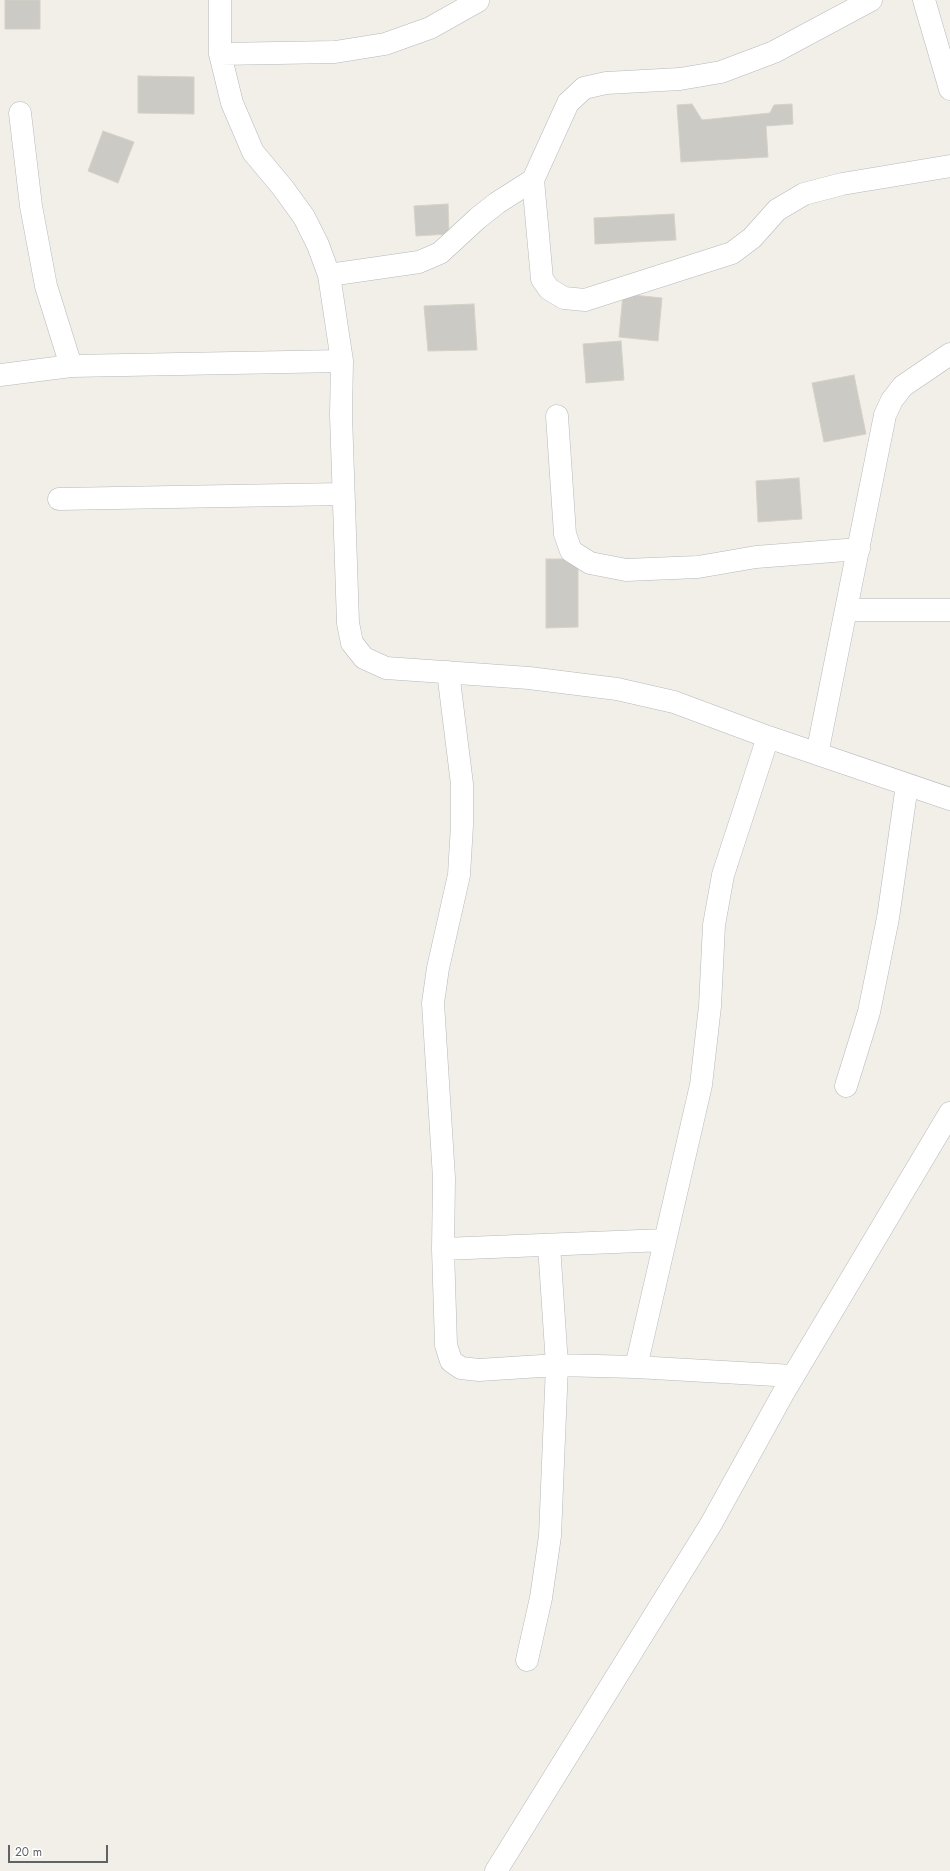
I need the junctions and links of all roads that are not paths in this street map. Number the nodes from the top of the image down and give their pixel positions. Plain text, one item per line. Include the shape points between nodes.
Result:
1 (220, 0) edge
2 (871, 0) edge
3 (924, 0) edge
4 (478, 1) edge
5 (220, 54) junction
6 (950, 89) edge
7 (20, 113) dead end
8 (950, 166) edge
9 (533, 180) junction
10 (329, 275) junction
11 (950, 354) edge
12 (342, 361) junction
13 (71, 366) junction
14 (0, 375) edge
15 (557, 416) dead end
16 (343, 494) junction
17 (59, 499) dead end
18 (859, 549) junction
19 (846, 610) junction
20 (950, 610) edge
21 (448, 672) junction
22 (768, 737) junction
23 (817, 754) junction
24 (907, 785) junction
25 (950, 799) edge
26 (846, 1086) dead end
27 (950, 1113) edge
28 (665, 1240) junction
29 (548, 1245) junction
30 (443, 1249) junction
31 (557, 1365) junction
32 (636, 1367) junction
33 (793, 1376) junction
34 (527, 1660) dead end
35 (496, 1871) edge

1 - 5 street
2 - 9 street via 774,52 721,72 680,79 606,83 584,88 568,103
3 - 6 street
4 - 5 street via 430,28 385,44 334,52
5 - 10 street via 232,103 253,152 304,217
7 - 13 street via 31,206 46,286
8 - 9 street via 842,184 804,194 777,210 752,238 732,253 585,300 564,298 548,289 542,279
9 - 10 street via 483,214 440,253 419,262
10 - 12 street
11 - 18 street via 903,386 892,400 885,415
12 - 13 street
12 - 16 street
13 - 14 street
15 - 18 street via 565,534 571,551 590,563 626,570 698,567 756,557
16 - 17 street
16 - 21 street via 348,623 352,643 364,658 386,668
18 - 19 street
19 - 20 street
19 - 23 street
21 - 22 street via 529,678 617,689 674,702
21 - 30 street via 462,784 462,825 459,875 438,968 433,1003 444,1178
22 - 23 street
22 - 28 street via 723,875 714,924 710,1006 701,1085
23 - 24 street
24 - 25 street
24 - 26 street via 888,918 869,1012
27 - 33 street
28 - 29 street
28 - 32 street
29 - 30 street
29 - 31 street
30 - 31 street via 446,1345 451,1361 461,1368 479,1370
31 - 32 street
31 - 34 street via 550,1536 541,1598
32 - 33 street
33 - 35 street via 711,1524

